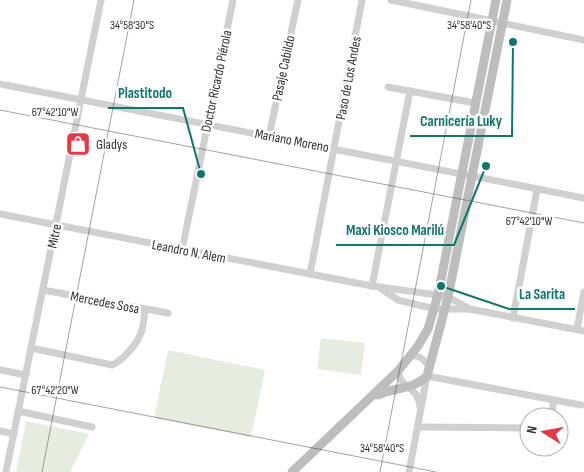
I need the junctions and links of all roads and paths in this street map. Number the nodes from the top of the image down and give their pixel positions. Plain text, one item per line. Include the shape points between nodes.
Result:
1 (101, 0) edge
2 (233, 0) edge
3 (298, 0) edge
4 (362, 0) edge
5 (391, 0) edge
6 (496, 0) edge
7 (507, 0) edge
8 (492, 20) junction
9 (502, 22) junction
10 (584, 40) edge
11 (0, 84) edge
12 (388, 87) dead end
13 (410, 91) junction
14 (82, 100) junction
15 (475, 103) junction
16 (207, 125) junction
17 (268, 136) junction
18 (335, 148) junction
19 (396, 161) junction
20 (462, 174) junction
21 (472, 176) junction
22 (537, 190) junction
23 (584, 198) edge
24 (0, 214) edge
25 (56, 225) junction
26 (182, 250) junction
27 (310, 274) junction
28 (376, 286) junction
29 (43, 290) junction
30 (584, 292) edge
31 (438, 295) junction
32 (448, 297) junction
33 (145, 309) junction
34 (434, 309) junction
35 (445, 309) junction
36 (470, 310) junction
37 (168, 313) dead end
38 (513, 318) junction
39 (580, 330) edge
40 (31, 348) junction
41 (411, 355) junction
42 (0, 370) edge
43 (398, 371) junction
44 (428, 372) junction
45 (26, 375) junction
46 (409, 387) junction
47 (371, 398) junction
48 (554, 400) junction
49 (581, 405) dead end
50 (553, 407) edge
51 (18, 411) junction
52 (420, 412) junction
53 (92, 427) dead end
54 (418, 427) junction
55 (519, 428) edge
56 (0, 431) edge
57 (14, 434) junction
58 (6, 472) edge
59 (292, 472) edge
60 (409, 472) edge

1 - 14 street, Mitre
2 - 16 street, Doctor Ricardo Piérola
3 - 17 street, Pasaje Cabildo
4 - 18 street, Paso de Los Andes
5 - 8 street
6 - 8 main road
7 - 9 main road
8 - 9 street
8 - 15 main road
9 - 10 street
9 - 21 main road
11 - 14 street, Mariano Moreno
12 - 13 street
13 - 15 street
13 - 19 street
14 - 16 street, Mariano Moreno
14 - 25 street, Mitre
15 - 20 main road
16 - 17 street, Mariano Moreno
16 - 26 street, Doctor Ricardo Piérola
17 - 18 street, Mariano Moreno
18 - 19 street, Mariano Moreno
18 - 27 street, Paso de Los Andes
19 - 20 street, Mariano Moreno
19 - 28 street
20 - 21 street, Mariano Moreno
20 - 31 main road
21 - 22 street, Mariano Moreno
21 - 32 main road
22 - 23 street, Mariano Moreno
22 - 38 street
24 - 25 street, Leandro N. Alem
25 - 26 street, Leandro N. Alem
25 - 29 street, Mitre
26 - 27 street, Leandro N. Alem
27 - 28 street, Leandro N. Alem
28 - 31 street, Leandro N. Alem
28 - 34 street, Leandro N. Alem via 398,300
29 - 33 street, Mercedes Sosa
29 - 40 street, Mitre
30 - 39 street
31 - 32 street, Leandro N. Alem
31 - 34 main road
32 - 35 main road
32 - 36 street, Leandro N. Alem
33 - 37 street, Mercedes Sosa
33 - 40 street via 138,339 112,365
34 - 35 street, Leandro N. Alem
34 - 41 main road via 428,329
35 - 36 street, Leandro N. Alem
35 - 44 main road
36 - 38 street, Leandro N. Alem
38 - 39 street, Leandro N. Alem
40 - 45 street, Mitre
41 - 43 main road
41 - 44 street via 426,362
42 - 45 street
43 - 46 street via 399,379
43 - 47 main road
44 - 46 main road via 418,384
44 - 48 street
44 - 52 street
45 - 51 street, Mitre
46 - 47 main road via 387,390
46 - 52 street via 417,395
47 - 59 main road
48 - 49 street
48 - 50 street
51 - 53 street
51 - 57 street, Mitre
52 - 54 street
54 - 55 street
54 - 60 street
56 - 57 street
57 - 58 street, Mitre

